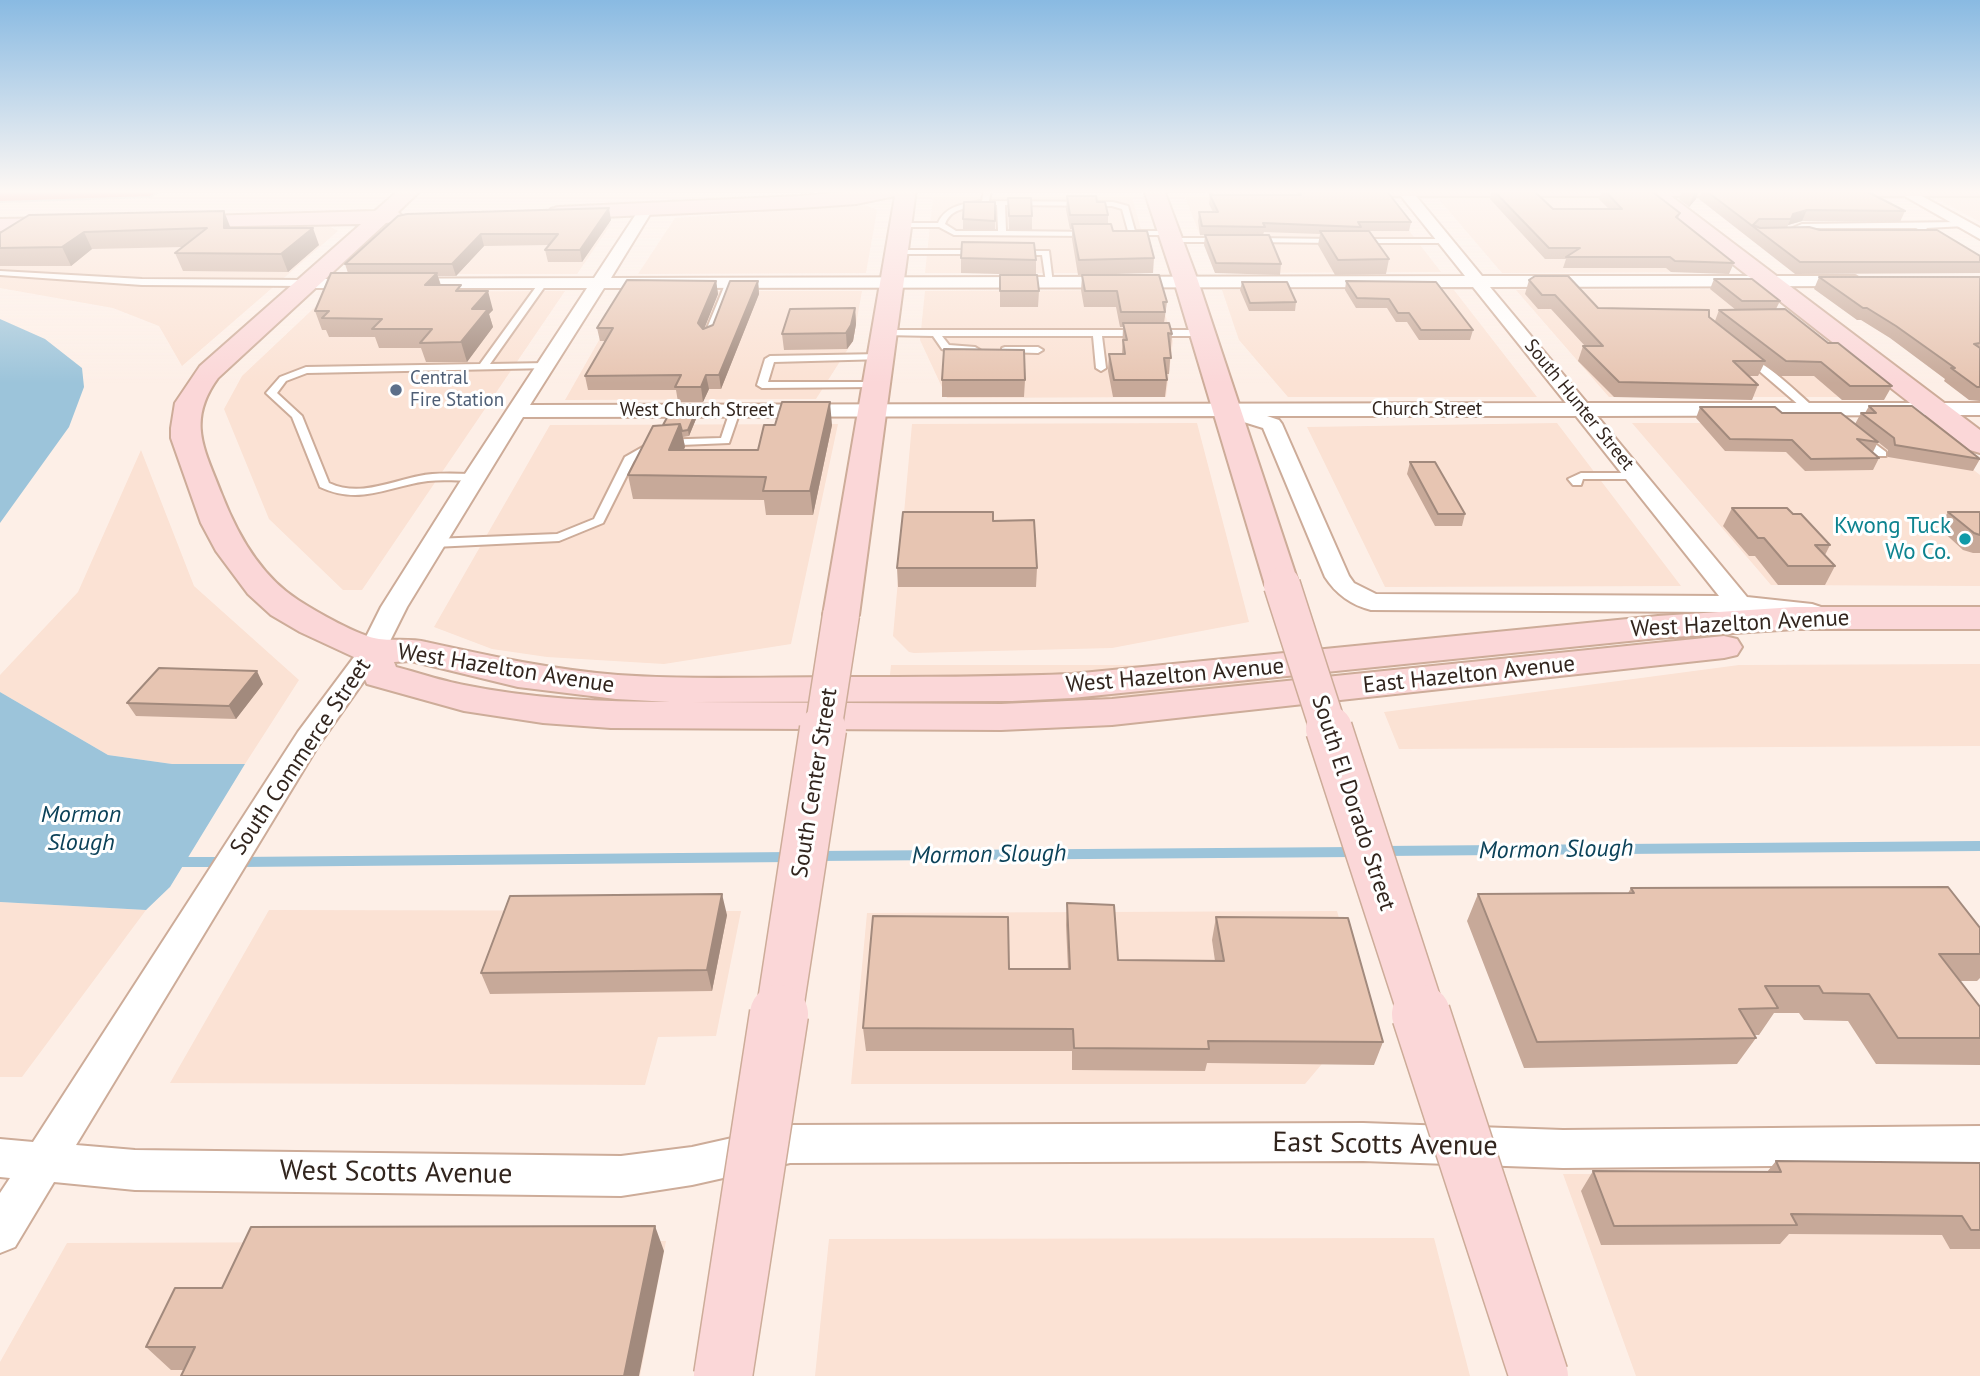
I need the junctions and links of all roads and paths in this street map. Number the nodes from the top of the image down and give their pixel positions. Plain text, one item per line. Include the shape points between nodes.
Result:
1 (339, 254) edge
2 (618, 254) edge
3 (898, 254) edge
4 (1046, 254) edge
5 (1177, 254) edge
6 (1457, 254) edge
7 (1735, 254) edge
8 (0, 273) edge
9 (1186, 281) junction
10 (1479, 281) junction
11 (1770, 281) junction
12 (1868, 281) edge
13 (308, 282) junction
14 (544, 282) junction
15 (601, 282) junction
16 (730, 282) junction
17 (894, 282) junction
18 (1050, 282) junction
19 (1097, 332) junction
20 (1202, 332) junction
21 (886, 333) junction
22 (937, 333) junction
23 (708, 338) edge
24 (986, 350) edge
25 (999, 350) edge
26 (1038, 350) dead end
27 (1737, 353) edge
28 (882, 357) junction
29 (548, 366) junction
30 (483, 367) junction
31 (1101, 368) dead end
32 (876, 397) junction
33 (1226, 410) junction
34 (1583, 410) junction
35 (1936, 410) junction
36 (1980, 410) edge
37 (519, 411) junction
38 (735, 411) junction
39 (1828, 414) junction
40 (1853, 430) edge
41 (1980, 443) edge
42 (1882, 454) dead end
43 (1636, 476) junction
44 (474, 477) junction
45 (1577, 483) dead end
46 (434, 542) junction
47 (1732, 613) junction
48 (1980, 618) edge
49 (1980, 644) edge
50 (372, 651) junction
51 (832, 718) joint
52 (790, 1144) joint
53 (1980, 1144) edge
54 (0, 1158) edge
55 (43, 1163) junction
56 (0, 1232) edge
57 (723, 1376) edge
58 (1539, 1376) edge

1 - 13 main road
2 - 15 street, South Commerce Street
3 - 17 main road, South Center Street
4 - 18 lane
5 - 9 main road, South El Dorado Street
6 - 10 street, South Hunter Street
7 - 11 main road
8 - 13 lane via 142,282
9 - 10 street
9 - 18 street
9 - 20 main road, South El Dorado Street
10 - 11 street
10 - 34 street, South Hunter Street
11 - 12 street
11 - 35 main road
13 - 14 street
13 - 50 main road, West Hazelton Avenue via 224,358 193,393 184,412 186,438 217,523 260,587 313,624
14 - 15 street
14 - 30 lane
15 - 16 street
15 - 29 street, South Commerce Street
16 - 17 street
16 - 23 lane
17 - 18 street
17 - 21 main road, South Center Street
19 - 20 lane
19 - 22 lane
19 - 31 lane
20 - 33 main road, South El Dorado Street
21 - 22 lane
21 - 28 main road, South Center Street
22 - 24 lane via 946,348
25 - 26 lane
27 - 39 lane
28 - 32 main road, South Center Street
28 - 32 lane via 770,359 762,385
29 - 30 lane
29 - 37 street, South Commerce Street
30 - 44 lane via 306,370 283,379 271,393 297,416 324,485 334,491 367,492 432,478
32 - 33 street, Church Street
32 - 38 street, West Church Street
32 - 57 main road, South Center Street, bridge
33 - 34 street, Church Street
33 - 47 street via 1272,424 1337,578 1345,588 1371,602
33 - 58 main road, South El Dorado Street, bridge
34 - 39 street, Church Street
34 - 43 street, South Hunter Street
35 - 36 street, Church Street
35 - 39 street, Church Street
35 - 41 main road
37 - 38 street, West Church Street
37 - 44 street, South Commerce Street
38 - 46 lane via 725,441 655,443 629,458 599,521 559,537
40 - 42 lane
43 - 45 lane via 1581,476 1574,479
43 - 47 street, South Hunter Street
44 - 46 street, South Commerce Street
46 - 50 street, South Commerce Street
47 - 48 main road, West Hazelton Avenue
47 - 50 main road, West Hazelton Avenue via 1645,628 1131,682 1012,689 616,687 518,676 411,650
49 - 51 main road, East Hazelton Avenue via 1716,648 1112,712
50 - 51 main road, West Hazelton Avenue via 380,675 464,698 543,710
50 - 55 street, South Commerce Street via 213,887
52 - 53 street, East Scotts Avenue via 1363,1142 1563,1149
52 - 55 street, West Scotts Avenue via 621,1176 135,1170
54 - 55 street, West Scotts Avenue
55 - 56 street, South Commerce Street

